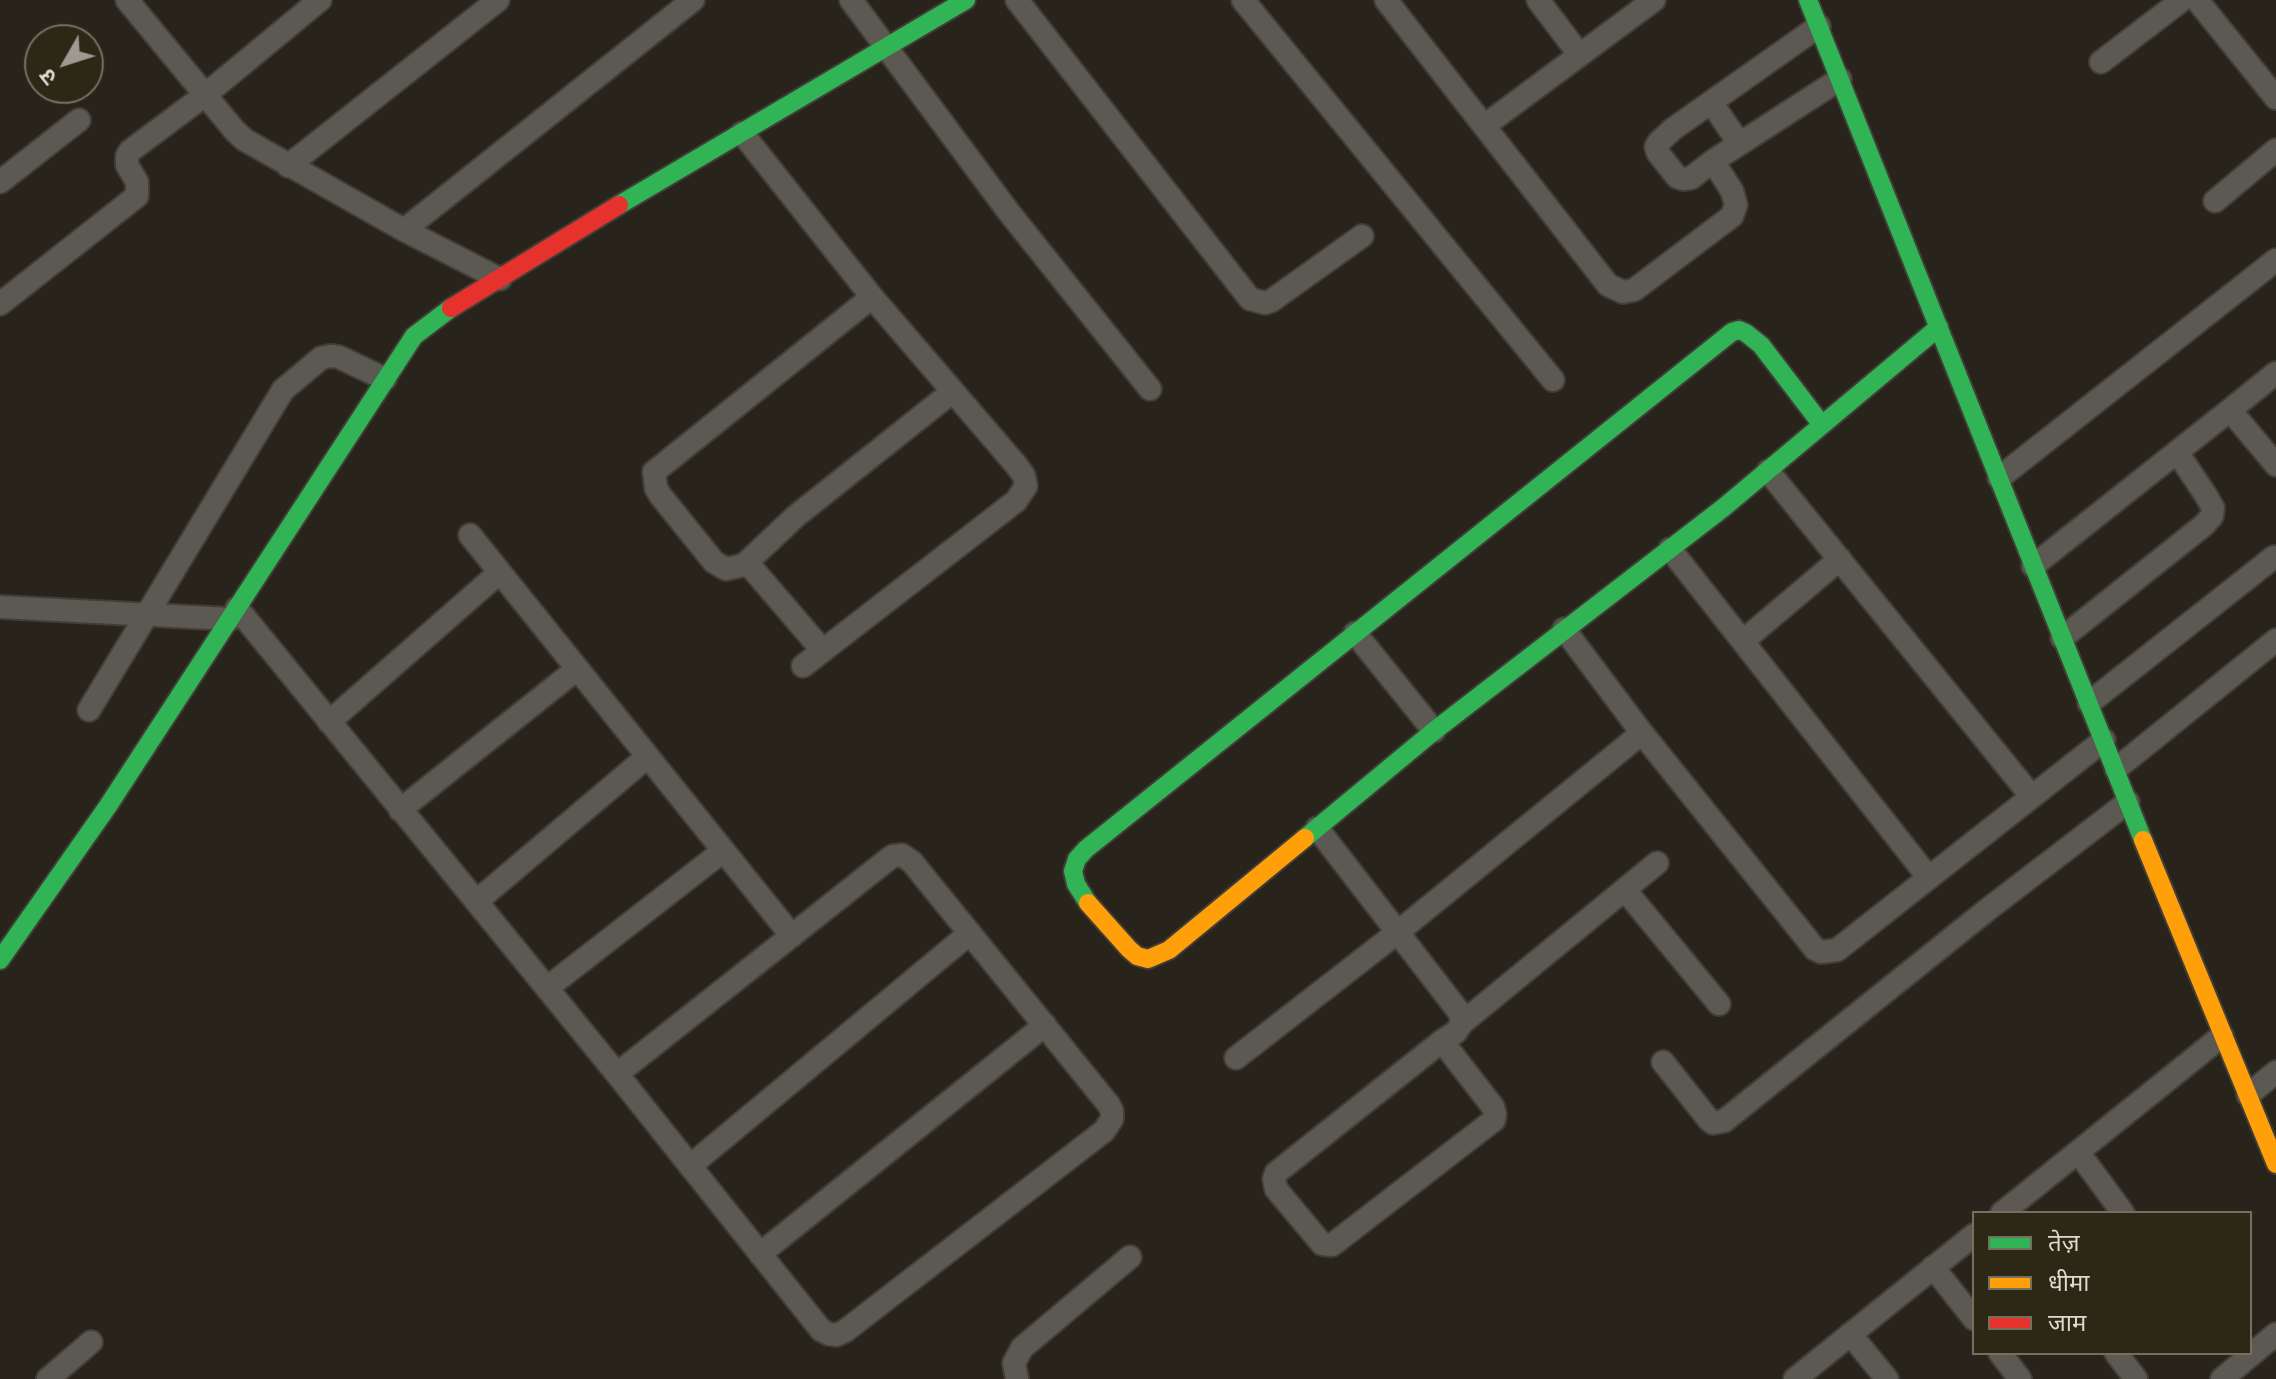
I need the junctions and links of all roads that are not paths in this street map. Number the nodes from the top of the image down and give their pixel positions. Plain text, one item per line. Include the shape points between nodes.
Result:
1 (320, 0) edge
2 (498, 0) edge
3 (693, 0) edge
4 (851, 0) edge
5 (966, 0) edge
6 (1017, 0) edge
7 (1243, 0) edge
8 (1386, 0) edge
9 (1538, 0) edge
10 (1654, 0) edge
11 (1808, 0) edge
12 (2182, 0) edge
13 (2197, 0) edge
14 (130, 1) edge
15 (1819, 26) junction
16 (887, 47) junction
17 (1579, 54) junction
18 (2101, 62) dead end
19 (1840, 79) junction
20 (205, 95) junction
21 (2276, 98) edge
22 (1711, 102) junction
23 (79, 120) dead end
24 (1484, 126) junction
25 (742, 133) junction
26 (1739, 143) junction
27 (2276, 150) edge
28 (1713, 161) junction
29 (288, 166) junction
30 (0, 182) edge
31 (2215, 201) dead end
32 (404, 230) junction
33 (1362, 236) dead end
34 (2276, 260) edge
35 (500, 279) junction
36 (872, 297) junction
37 (0, 304) edge
38 (1939, 327) junction
39 (2276, 373) edge
40 (385, 379) junction
41 (1553, 380) dead end
42 (1150, 389) dead end
43 (952, 392) junction
44 (2230, 410) junction
45 (1822, 425) junction
46 (2177, 452) junction
47 (2276, 465) edge
48 (1768, 471) junction
49 (1999, 478) junction
50 (470, 535) dead end
51 (1670, 549) junction
52 (2274, 557) dead end
53 (1840, 559) junction
54 (744, 565) junction
55 (2033, 566) junction
56 (500, 572) junction
57 (0, 607) edge
58 (234, 614) junction
59 (147, 615) junction
60 (1564, 629) junction
61 (1355, 633) junction
62 (2062, 638) junction
63 (2276, 640) edge
64 (1743, 641) junction
65 (823, 651) junction
66 (803, 666) dead end
67 (577, 669) junction
68 (2089, 703) junction
69 (89, 710) dead end
70 (329, 722) junction
71 (1434, 731) junction
72 (1642, 733) junction
73 (2104, 740) junction
74 (647, 757) junction
75 (2116, 769) junction
76 (2032, 797) junction
77 (2128, 802) junction
78 (400, 810) junction
79 (1317, 828) junction
80 (723, 851) junction
81 (1657, 863) dead end
82 (1929, 878) junction
83 (1625, 890) junction
84 (477, 901) junction
85 (1398, 932) junction
86 (970, 933) junction
87 (792, 936) junction
88 (0, 960) edge
89 (547, 988) junction
90 (1719, 1004) dead end
91 (1462, 1023) junction
92 (1045, 1025) junction
93 (2222, 1036) junction
94 (1442, 1041) junction
95 (1236, 1058) dead end
96 (1663, 1062) dead end
97 (2276, 1072) edge
98 (617, 1074) junction
99 (2248, 1095) junction
100 (2078, 1152) junction
101 (2276, 1164) edge
102 (690, 1166) junction
103 (2005, 1211) edge
104 (2122, 1211) edge
105 (1972, 1237) edge
106 (760, 1254) junction
107 (1130, 1257) dead end
108 (1933, 1267) junction
109 (1972, 1316) edge
110 (1850, 1334) junction
111 (2276, 1334) edge
112 (91, 1342) dead end
113 (2252, 1350) edge
114 (2002, 1355) edge
115 (2118, 1355) edge
116 (48, 1379) edge
117 (1017, 1379) edge
118 (1795, 1379) edge
119 (1887, 1379) edge
120 (2020, 1379) edge
121 (2136, 1379) edge

1 - 20 street
2 - 29 street
3 - 32 street
4 - 16 street
5 - 16 street
6 - 33 street via 1250,299 1271,301
7 - 41 street
8 - 24 street
9 - 17 street
10 - 17 street
11 - 15 street
12 - 18 street
13 - 21 street
14 - 20 street
15 - 19 street
15 - 22 street
16 - 25 street
16 - 42 street via 1008,211
17 - 24 street
19 - 26 street
19 - 38 street
20 - 29 street via 245,140
20 - 37 street via 130,151 127,165 137,182 137,196
22 - 26 street
22 - 28 street via 1656,147 1683,179
23 - 30 street
24 - 28 street via 1608,285 1623,292 1634,290 1732,216 1732,191
25 - 35 street
25 - 36 street
26 - 28 street
27 - 31 street
29 - 32 street
32 - 35 street
34 - 49 street
35 - 40 street via 424,327
36 - 43 street
36 - 54 street via 654,472 660,495 714,562 726,569
38 - 45 street
38 - 49 street
39 - 44 street
40 - 58 street
40 - 59 street via 330,356 283,390
43 - 54 street via 796,516
43 - 65 street via 1024,476 1023,494
44 - 46 street
44 - 47 street
45 - 48 street
45 - 61 street via 1761,345 1746,333 1732,332
46 - 55 street
46 - 62 street via 2207,497 2212,516
48 - 51 street
48 - 53 street
49 - 55 street
50 - 56 street
51 - 60 street
51 - 64 street
52 - 68 street
53 - 64 street
53 - 76 street
54 - 65 street via 755,570
55 - 62 street
56 - 67 street
56 - 70 street
57 - 59 street
58 - 59 street
58 - 70 street
58 - 88 street
59 - 69 street
60 - 71 street
60 - 72 street
61 - 71 street
61 - 79 street via 1086,849 1073,871 1082,896 1129,949 1148,959 1169,950
62 - 68 street
63 - 75 street
64 - 82 street
65 - 66 street
67 - 74 street
67 - 78 street
68 - 73 street
70 - 78 street
71 - 79 street
72 - 82 street via 1815,949 1837,950
72 - 85 street
73 - 75 street
73 - 76 street
74 - 80 street
74 - 84 street
75 - 77 street
76 - 82 street
77 - 93 street
77 - 96 street via 1724,1121 1709,1120
78 - 84 street
79 - 85 street
80 - 87 street
80 - 89 street
81 - 83 street
83 - 90 street
83 - 91 street
84 - 89 street
85 - 91 street via 1460,1013
85 - 95 street
86 - 87 street via 902,855 886,861
86 - 92 street
86 - 102 street
87 - 98 street
89 - 98 street
91 - 94 street
92 - 106 street
92 - 106 street via 1109,1105 1112,1119 1104,1131 836,1335 821,1330
93 - 99 street
93 - 100 street
94 - 94 street via 1493,1107 1494,1120 1332,1245 1322,1244 1276,1189 1276,1173
97 - 99 street
98 - 102 street
99 - 101 street
100 - 103 street
100 - 104 street
102 - 106 street
105 - 108 street
107 - 117 street via 1022,1348 1014,1363
108 - 109 street
108 - 110 street
110 - 118 street
110 - 119 street
111 - 113 street
112 - 116 street
114 - 120 street
115 - 121 street

